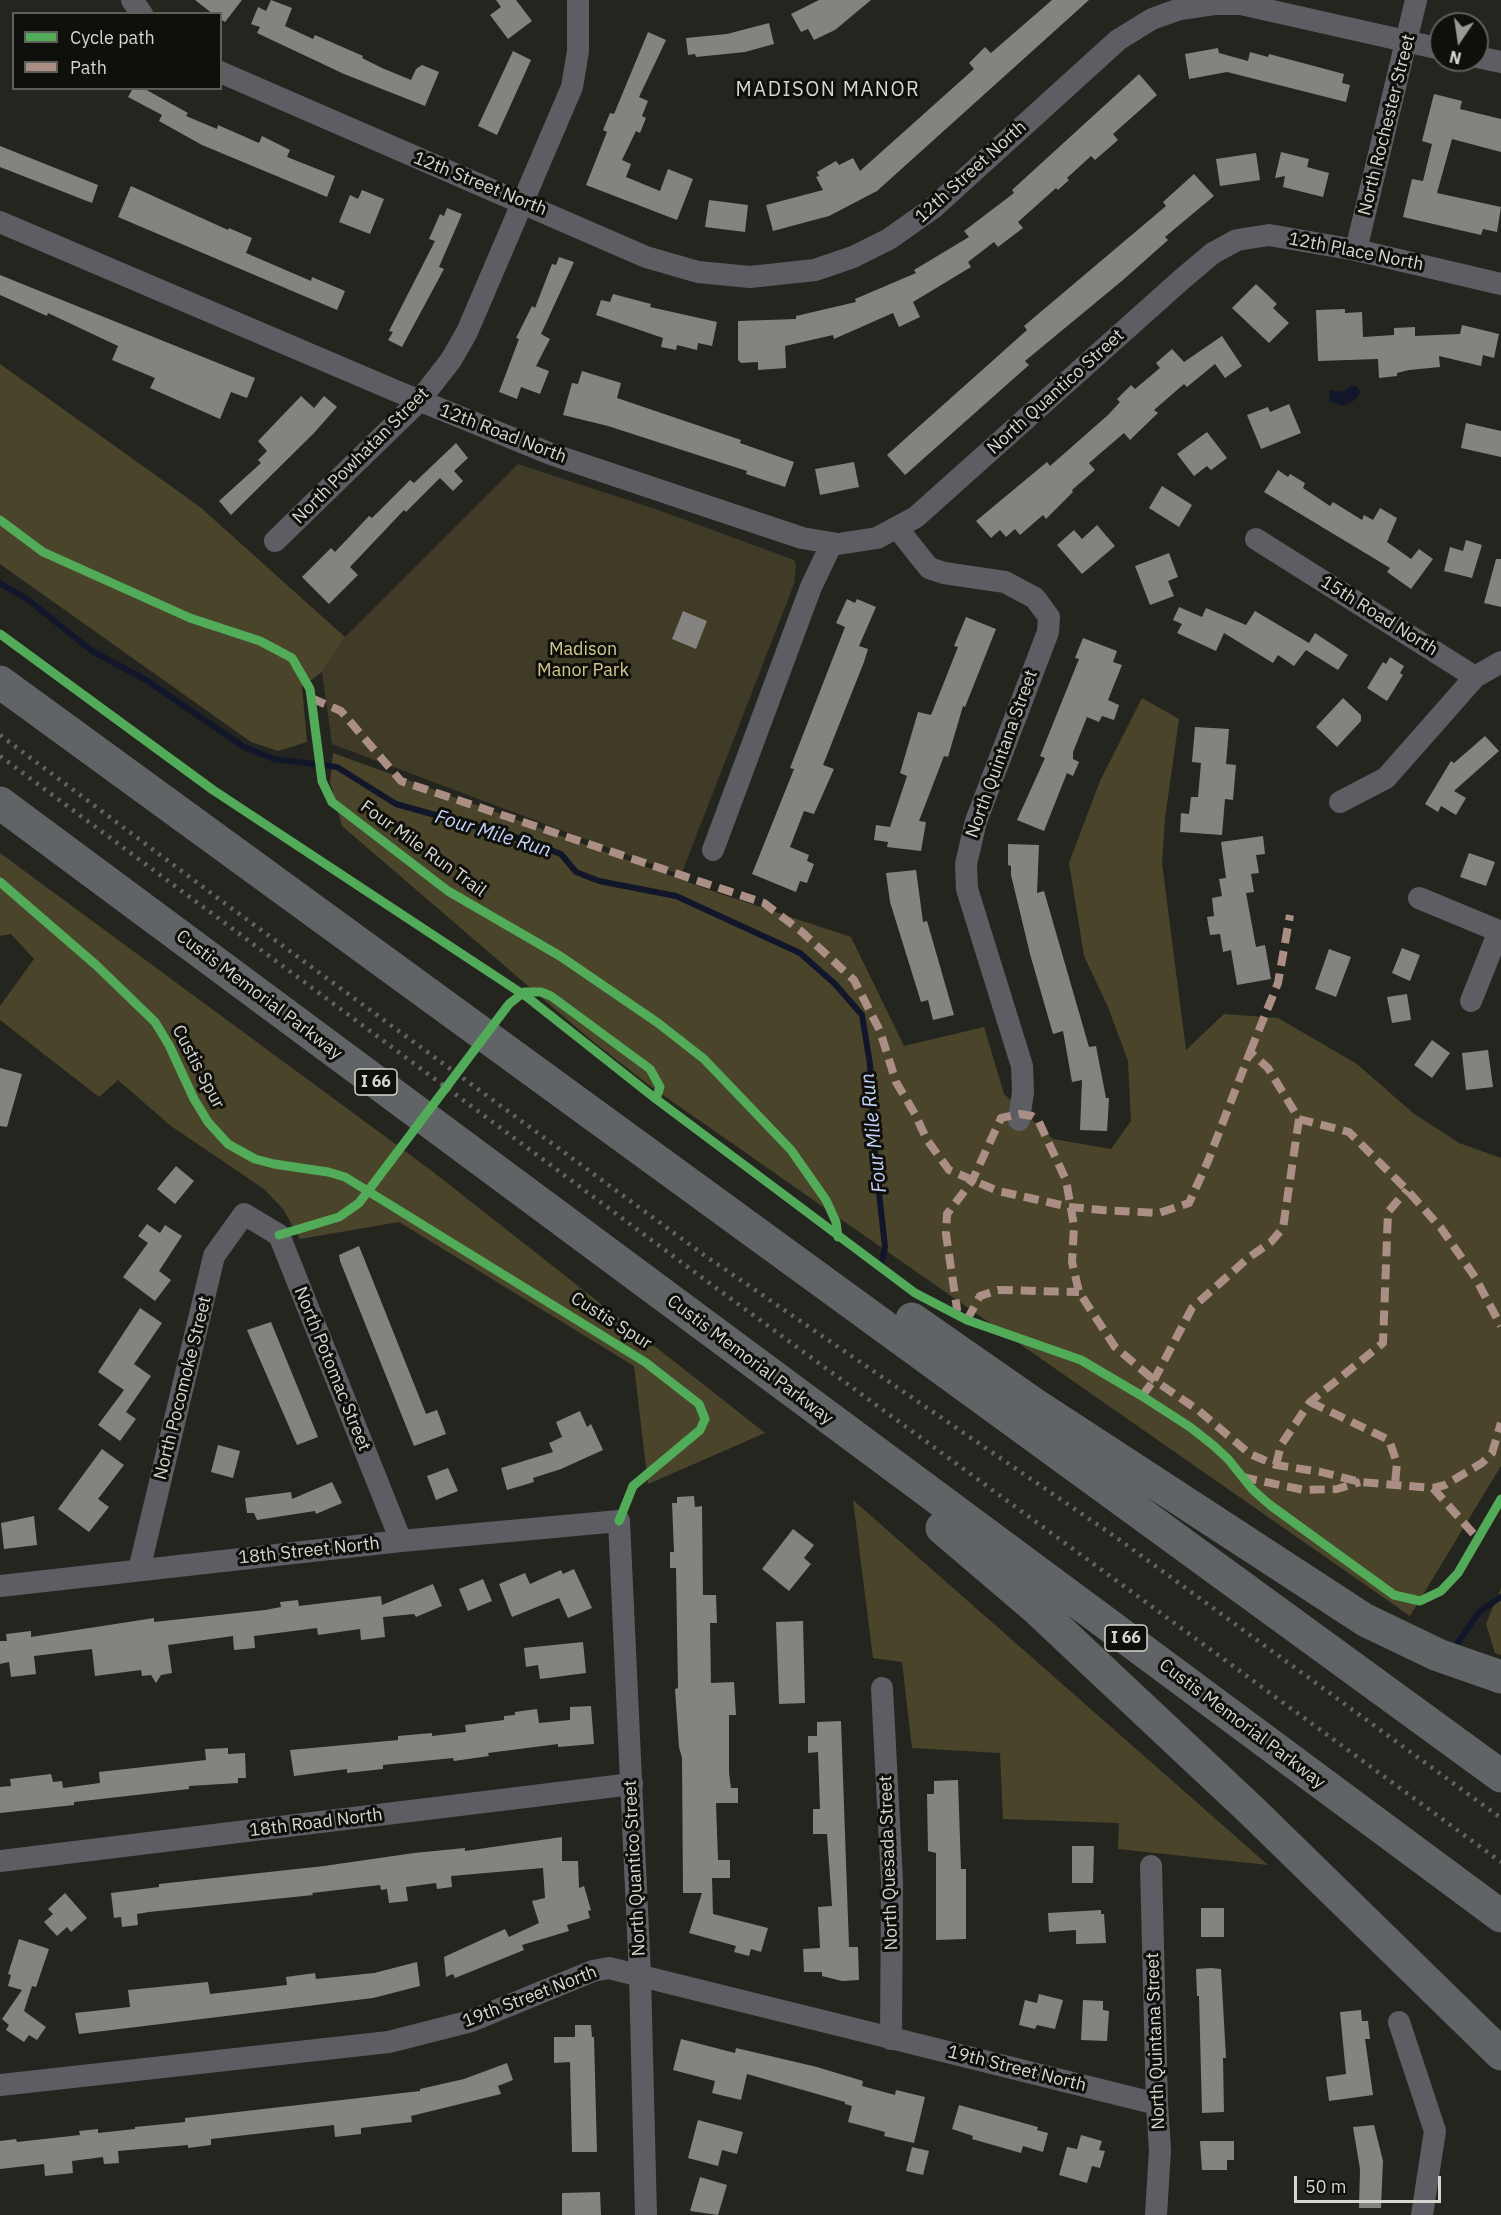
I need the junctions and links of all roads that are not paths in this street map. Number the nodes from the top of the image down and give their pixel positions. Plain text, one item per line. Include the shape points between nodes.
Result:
1 (578, 0) edge
2 (1416, 0) edge
3 (1407, 43) junction
4 (1429, 48) edge
5 (222, 73) edge
6 (524, 203) junction
7 (0, 222) edge
8 (1356, 250) junction
9 (1213, 253) joint
10 (1501, 284) edge
11 (419, 401) junction
12 (898, 529) junction
13 (1256, 539) dead end
14 (275, 542) dead end
15 (832, 543) junction
16 (1501, 662) edge
17 (1475, 677) junction
18 (0, 682) edge
19 (1340, 802) dead end
20 (0, 803) edge
21 (713, 850) dead end
22 (1419, 898) dead end
23 (1500, 932) edge
24 (1471, 1001) dead end
25 (1019, 1120) dead end
26 (244, 1214) joint
27 (763, 1238) junction
28 (751, 1361) junction
29 (619, 1521) joint
30 (401, 1540) junction
31 (139, 1570) junction
32 (0, 1586) edge
33 (1501, 1677) edge
34 (882, 1688) dead end
35 (1501, 1776) edge
36 (632, 1784) junction
37 (0, 1862) edge
38 (1151, 1866) dead end
39 (1501, 1916) edge
40 (640, 1975) junction
41 (1399, 2022) dead end
42 (891, 2038) junction
43 (1501, 2054) edge
44 (0, 2085) edge
45 (1157, 2104) junction
46 (646, 2215) edge
47 (1156, 2215) edge
48 (1422, 2215) edge

1 - 6 street, North Powhatan Street via 578,51 572,87
2 - 3 street, North Rochester Street
3 - 4 street, 12th Street North
3 - 6 street, 12th Street North via 1241,4 1196,6 1152,19 1118,40 916,221 853,257 795,274 750,277 689,270 646,256
3 - 8 street, North Rochester Street
5 - 6 street, 12th Street North
6 - 11 street, North Powhatan Street via 467,332
7 - 11 street, 12th Road North
8 - 9 street, 12th Place North via 1262,235 1237,240
8 - 10 street, 12th Place North
9 - 12 street, North Quantico Street via 927,508
11 - 14 street, North Powhatan Street
11 - 15 street, 12th Road North via 551,454 795,535
12 - 15 street, 12th Road North via 866,541
12 - 25 street, North Quintana Street via 932,569 1008,583 1040,602 1048,614 1049,628 976,821 965,871 1022,1066
13 - 17 street, 15th Road North
15 - 21 street via 811,587
16 - 17 street
17 - 19 street via 1386,778
18 - 27 highway
20 - 28 highway, Custis Memorial Parkway / I 66
22 - 23 street
23 - 24 street
26 - 30 street, North Potomac Street via 279,1235
26 - 31 street, North Pocomoke Street via 214,1256
27 - 33 highway via 901,1311 1034,1404 1365,1620 1438,1655
27 - 35 highway
28 - 39 highway, Custis Memorial Parkway / I 66
28 - 43 highway via 832,1442 917,1507 1037,1609 1252,1811
29 - 30 street, 18th Street North
29 - 36 street, North Quantico Street
30 - 31 street, 18th Street North
31 - 32 street, 18th Street North
34 - 42 street, North Quesada Street via 892,1881
36 - 37 street, 18th Road North
36 - 40 street, North Quantico Street
38 - 45 street, North Quintana Street
40 - 42 street, 19th Street North
40 - 44 street, 19th Street North via 609,1968 593,1971 471,2021 389,2042
40 - 46 street, North Quantico Street
41 - 48 street via 1435,2131
42 - 45 street, 19th Street North
45 - 47 street, North Quintana Street via 1160,2161

